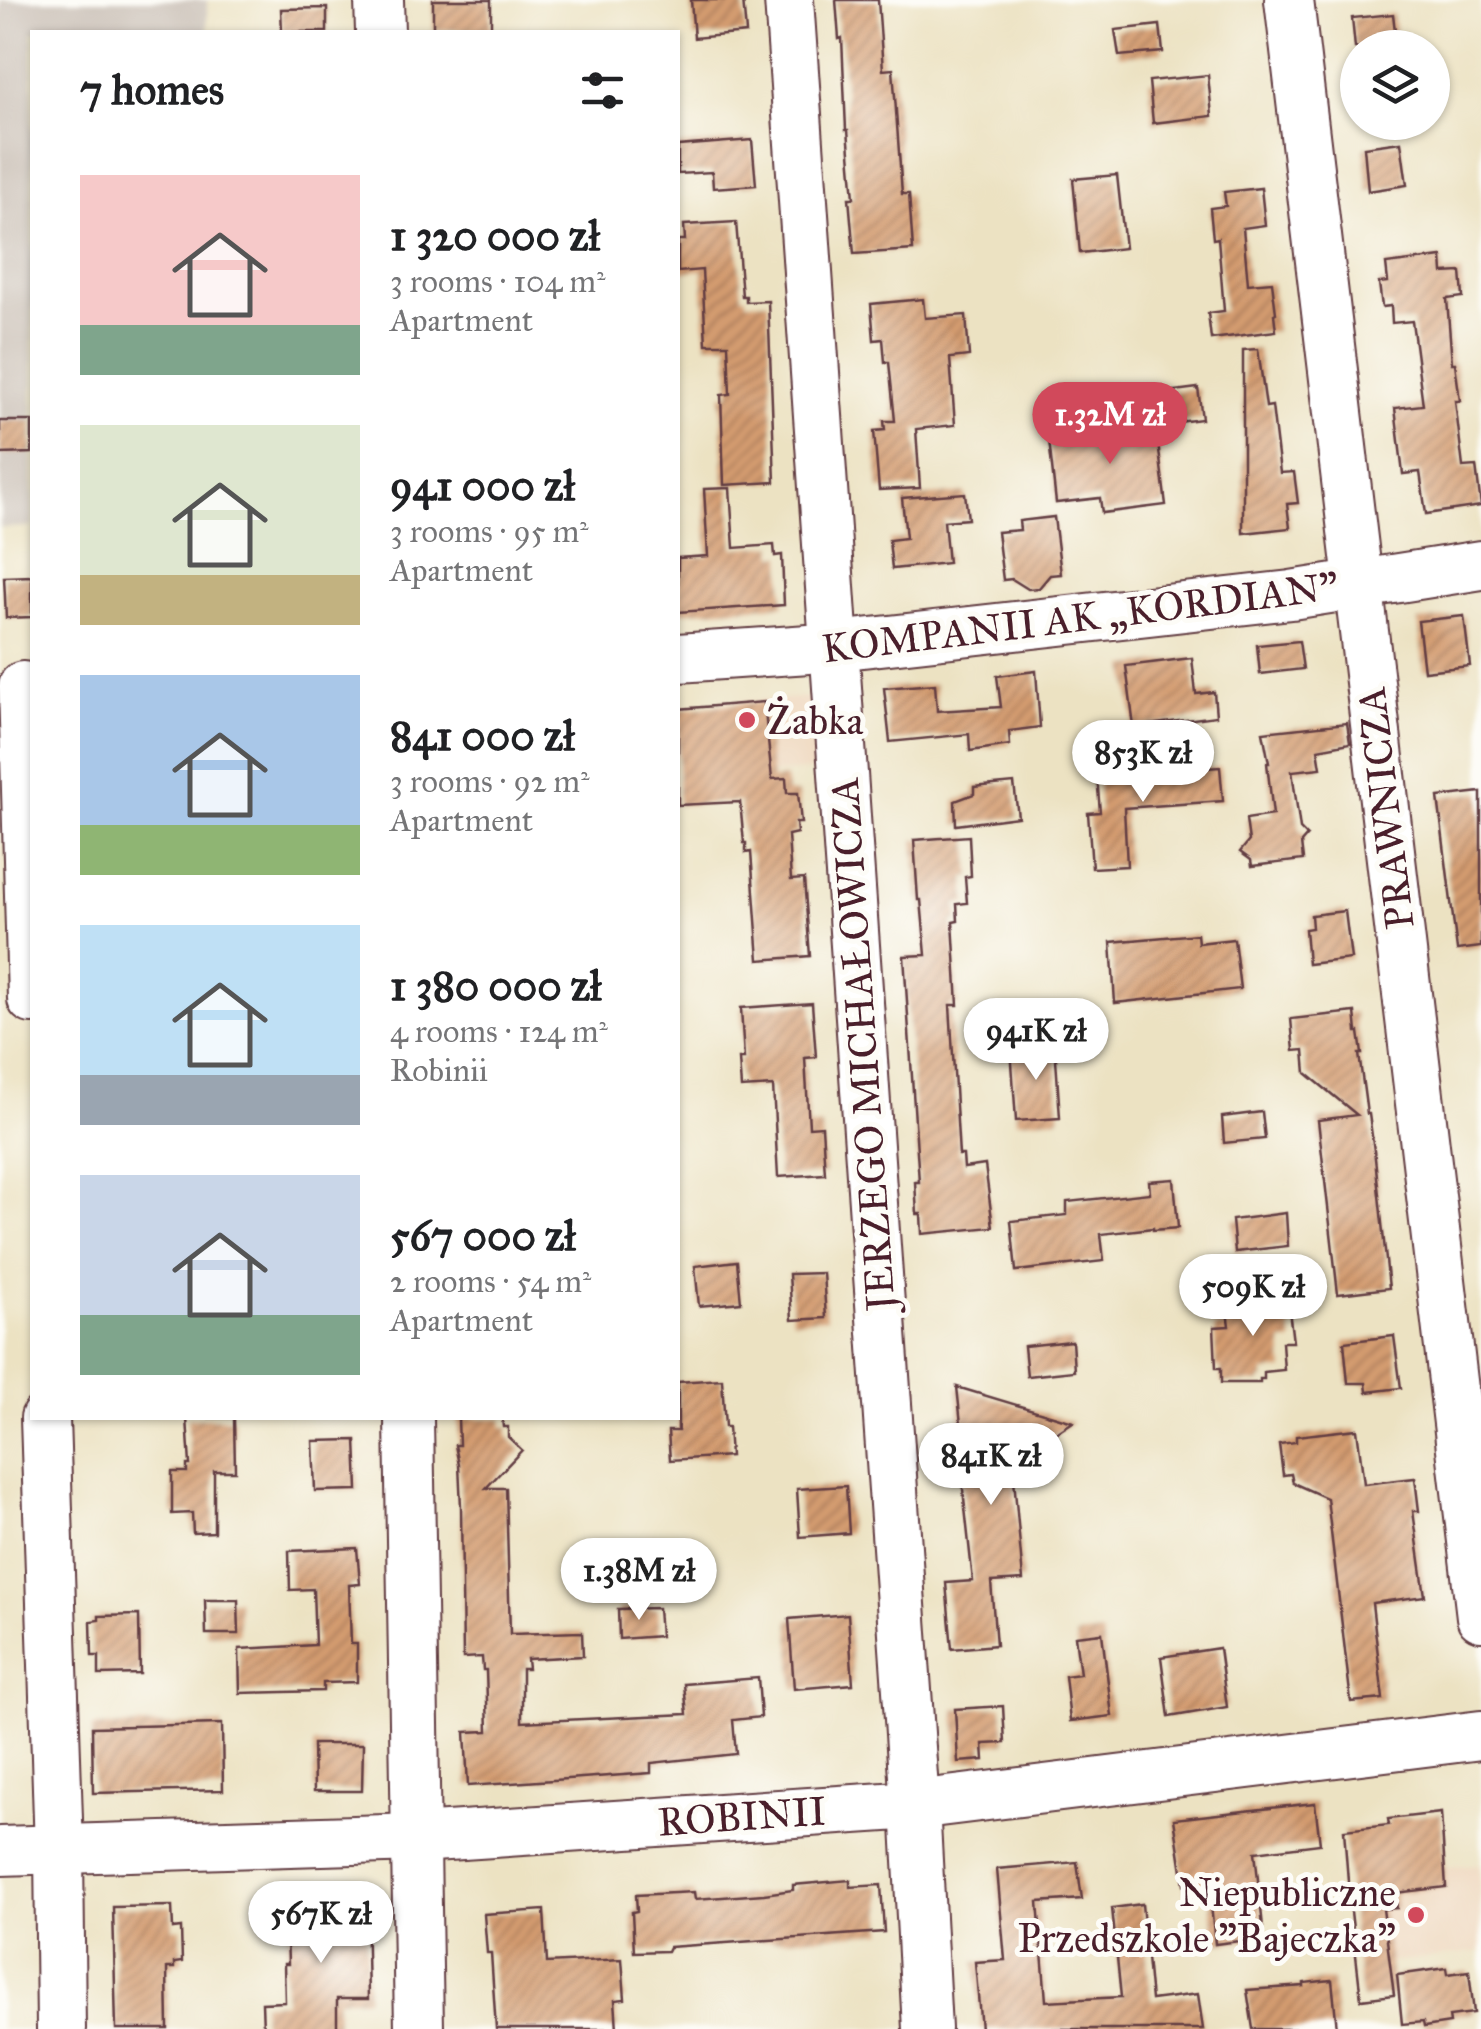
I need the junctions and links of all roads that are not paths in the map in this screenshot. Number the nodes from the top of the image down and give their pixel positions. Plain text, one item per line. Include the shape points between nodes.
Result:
1 (379, 0) edge
2 (789, 0) edge
3 (1289, 0) edge
4 (380, 30) edge
5 (1481, 565) edge
6 (1358, 585) junction
7 (834, 646) junction
8 (680, 658) edge
9 (18, 686) edge
10 (30, 955) edge
11 (45, 1420) edge
12 (409, 1420) edge
13 (1481, 1617) edge
14 (1481, 1735) edge
15 (914, 1805) junction
16 (416, 1838) junction
17 (59, 1850) junction
18 (0, 1851) edge
19 (61, 2029) edge
20 (419, 2029) edge
21 (928, 2029) edge

1 - 4 street
2 - 7 street, JERZEGO MICHAŁOWICZA
3 - 6 street, PRAWNICZA
5 - 6 street, KOMPANII AK „KORDIAN”
6 - 7 street, KOMPANII AK „KORDIAN”
6 - 13 street, PRAWNICZA
7 - 8 street, KOMPANII AK „KORDIAN”
7 - 15 street, JERZEGO MICHAŁOWICZA
9 - 10 street
11 - 17 street
12 - 16 street
14 - 15 street, ROBINII
15 - 16 street, ROBINII
15 - 21 street, JERZEGO MICHAŁOWICZA
16 - 17 street, ROBINII
16 - 20 street
17 - 18 street, ROBINII
17 - 19 street

